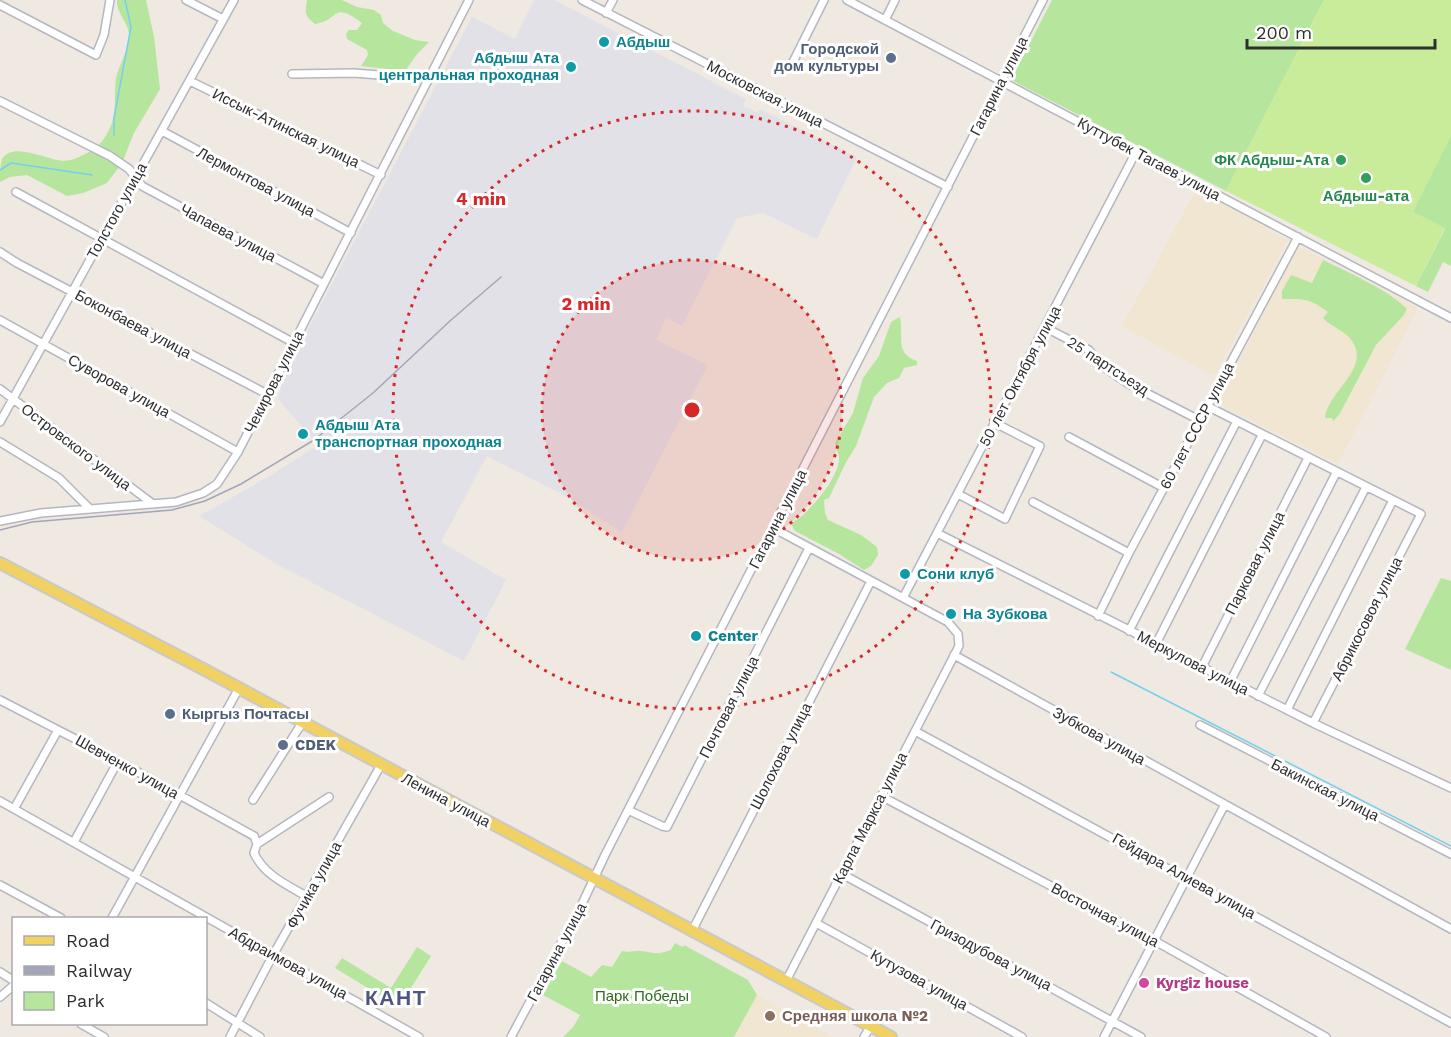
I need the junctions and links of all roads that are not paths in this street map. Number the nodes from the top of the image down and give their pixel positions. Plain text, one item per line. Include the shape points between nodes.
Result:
1 (110, 0) edge
2 (186, 0) edge
3 (234, 0) edge
4 (469, 0) edge
5 (582, 0) edge
6 (613, 0) edge
7 (824, 0) edge
8 (847, 0) edge
9 (895, 0) edge
10 (1041, 1) edge
11 (0, 6) edge
12 (606, 13) junction
13 (222, 19) junction
14 (885, 20) junction
15 (792, 64) dead end
16 (292, 74) dead end
17 (429, 79) junction
18 (190, 81) junction
19 (1002, 82) junction
20 (0, 101) edge
21 (162, 131) junction
22 (1136, 153) junction
23 (381, 175) junction
24 (137, 177) junction
25 (948, 188) junction
26 (16, 192) dead end
27 (351, 233) junction
28 (1298, 237) junction
29 (102, 239) junction
30 (0, 252) edge
31 (324, 284) junction
32 (73, 292) junction
33 (1451, 318) edge
34 (0, 320) edge
35 (1046, 328) junction
36 (294, 343) junction
37 (44, 344) junction
38 (0, 389) edge
39 (267, 394) junction
40 (12, 399) junction
41 (1209, 407) junction
42 (1202, 421) junction
43 (1237, 421) junction
44 (0, 422) edge
45 (995, 423) junction
46 (1262, 435) junction
47 (1069, 437) dead end
48 (0, 442) edge
49 (238, 452) junction
50 (1308, 458) junction
51 (1336, 472) junction
52 (1366, 487) junction
53 (1164, 488) junction
54 (958, 494) junction
55 (1393, 500) junction
56 (1033, 502) dead end
57 (153, 504) junction
58 (90, 509) junction
59 (0, 520) edge
60 (773, 528) junction
61 (937, 533) junction
62 (809, 548) junction
63 (1129, 553) junction
64 (0, 563) edge
65 (871, 580) junction
66 (903, 598) junction
67 (1098, 616) junction
68 (1129, 631) junction
69 (1156, 644) junction
70 (954, 655) junction
71 (1202, 668) junction
72 (1230, 682) junction
73 (239, 688) junction
74 (1258, 696) junction
75 (0, 700) edge
76 (1287, 710) junction
77 (302, 723) junction
78 (1313, 723) junction
79 (1200, 725) dead end
80 (58, 730) junction
81 (915, 731) junction
82 (118, 761) junction
83 (381, 765) junction
84 (1451, 788) edge
85 (179, 796) junction
86 (881, 796) junction
87 (329, 797) dead end
88 (253, 800) dead end
89 (0, 801) edge
90 (1224, 806) junction
91 (14, 809) junction
92 (628, 810) junction
93 (255, 840) junction
94 (74, 842) junction
95 (1451, 854) edge
96 (842, 874) junction
97 (135, 877) junction
98 (1188, 878) junction
99 (593, 879) junction
100 (0, 885) edge
101 (308, 897) junction
102 (59, 917) edge
103 (113, 917) edge
104 (206, 917) edge
105 (207, 918) edge
106 (816, 923) junction
107 (1451, 929) edge
108 (692, 931) junction
109 (1155, 941) junction
110 (273, 955) junction
111 (0, 972) edge
112 (12, 981) edge
113 (786, 981) junction
114 (12, 985) edge
115 (0, 997) edge
116 (207, 1004) edge
117 (1113, 1021) junction
118 (238, 1023) junction
119 (1451, 1023) edge
120 (84, 1025) edge
121 (871, 1026) junction
122 (104, 1037) edge
123 (230, 1037) edge
124 (260, 1037) edge
125 (418, 1037) edge
126 (511, 1037) edge
127 (864, 1037) edge
128 (891, 1037) edge
129 (1022, 1037) edge
130 (1104, 1037) edge
131 (1141, 1037) edge
132 (1326, 1037) edge

1 - 11 street via 96,55
2 - 13 street
3 - 13 street, Толстого улица
4 - 17 street, Чекирова улица
5 - 12 street, Московская улица
6 - 12 street
7 - 15 street
8 - 14 street, Куттубек Тагаев улица via 865,5
9 - 14 street
10 - 19 street, Гагарина улица
12 - 25 street, Московская улица
13 - 18 street, Толстого улица
14 - 19 street, Куттубек Тагаев улица
16 - 17 street
17 - 23 street, Чекирова улица
18 - 21 street, Толстого улица
18 - 23 street, Иссык-Атинская улица
19 - 22 street, Куттубек Тагаев улица
19 - 25 street, Гагарина улица
20 - 24 street, Чапаева улица via 110,156
21 - 24 street, Толстого улица
21 - 27 street, Лермонтова улица
22 - 28 street, Куттубек Тагаев улица
22 - 35 street, 50 лет Октября улица
23 - 27 street, Чекирова улица
24 - 29 street, Толстого улица
24 - 31 street, Чапаева улица via 142,186
25 - 60 street, Гагарина улица
26 - 29 street
27 - 31 street, Чекирова улица
28 - 33 street, Куттубек Тагаев улица
28 - 41 street, 60 лет СССР улица
29 - 32 street, Толстого улица
29 - 36 street
30 - 32 street, Боконбаева улица
31 - 36 street, Чекирова улица
32 - 37 street, Толстого улица
32 - 39 street, Боконбаева улица
34 - 37 street, Суворова улица
35 - 42 street, 25 партсъезд via 1089,351 1127,383
35 - 45 street, 50 лет Октября улица
36 - 39 street, Чекирова улица
37 - 40 street, Толстого улица
37 - 49 street, Суворова улица
38 - 40 street, Островского улица
39 - 49 street, Чекирова улица
40 - 44 street, Толстого улица
40 - 57 street, Островского улица
41 - 42 street, 60 лет СССР улица
41 - 43 street
42 - 53 street, 60 лет СССР улица
43 - 46 street
43 - 68 street
45 - 54 street, 50 лет Октября улица
45 - 54 street via 1040,446 1005,519
46 - 50 street
46 - 69 street
47 - 53 street
48 - 58 street via 59,478
49 - 57 street, Чекирова улица via 217,484 203,493 177,502
50 - 51 street
50 - 71 street, Парковая улица
51 - 52 street
51 - 72 street
52 - 55 street
52 - 74 street
53 - 63 street, 60 лет СССР улица
54 - 61 street, 50 лет Октября улица
55 - 76 street
55 - 78 street, Абрикосовоя улица via 1421,514
56 - 63 street
57 - 58 street, Чекирова улица
58 - 59 street, Чекирова улица
60 - 62 street
60 - 92 street, Гагарина улица
61 - 66 street, 50 лет Октября улица
61 - 67 street, Меркулова улица
62 - 65 street
62 - 92 street, Почтовая улица via 667,827
63 - 67 street, 60 лет СССР улица
64 - 73 main road, Ленина улица
65 - 66 street
65 - 108 street, Шолохова улица
66 - 70 street via 948,622 958,634 959,646
67 - 68 street, Меркулова улица
68 - 69 street, Меркулова улица
69 - 71 street, Меркулова улица
70 - 81 street, Карла Маркса улица
70 - 90 street, Зубкова улица
71 - 72 street, Меркулова улица
72 - 74 street, Меркулова улица
73 - 77 main road, Ленина улица
73 - 85 street
74 - 76 street, Меркулова улица
75 - 80 street, Шевченко улица
76 - 78 street, Меркулова улица
77 - 83 main road, Ленина улица
77 - 88 street
78 - 84 street, Меркулова улица
79 - 95 street, Бакинская улица
80 - 82 street, Шевченко улица
80 - 91 street
81 - 86 street, Карла Маркса улица
81 - 98 street, Гейдара Алиева улица
82 - 85 street, Шевченко улица
82 - 94 street
83 - 99 main road, Ленина улица
83 - 101 street, Фучика улица
85 - 93 street, Шевченко улица
85 - 97 street
86 - 96 street, Карла Маркса улица
86 - 109 street, Восточная улица
87 - 93 street
89 - 91 street, Абдраимова улица
90 - 98 street
90 - 107 street, Зубкова улица
91 - 94 street, Абдраимова улица
92 - 99 street, Гагарина улица
93 - 101 street via 254,853 259,865
94 - 97 street, Абдраимова улица
96 - 106 street, Карла Маркса улица
96 - 117 street, Гризодубова улица
97 - 103 street
97 - 104 street, Абдраимова улица
98 - 109 street
98 - 119 street, Гейдара Алиева улица
99 - 108 main road, Ленина улица
99 - 126 street, Гагарина улица
100 - 102 street
101 - 110 street, Фучика улица
105 - 110 street, Абдраимова улица
106 - 113 street, Карла Маркса улица
106 - 129 street, Кутузова улица
108 - 113 main road, Ленина улица
109 - 117 street
109 - 132 street, Восточная улица
110 - 118 street, Фучика улица
110 - 125 street, Абдраимова улица
111 - 112 street
113 - 121 main road, Ленина улица
114 - 115 street
116 - 118 street
117 - 130 street
117 - 131 street, Гризодубова улица
118 - 123 street, Фучика улица
118 - 124 street
120 - 122 street
121 - 127 street
121 - 128 main road, Ленина улица

